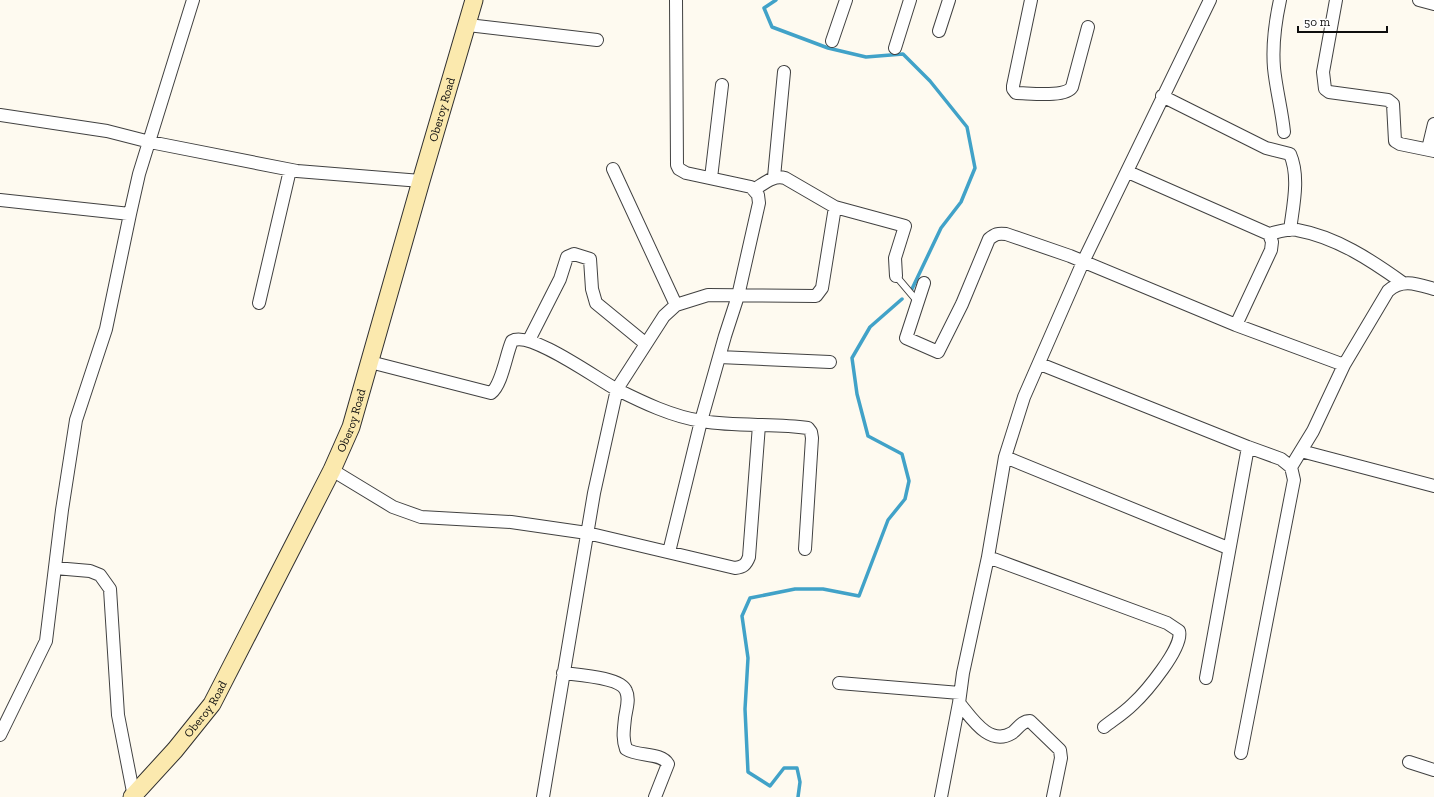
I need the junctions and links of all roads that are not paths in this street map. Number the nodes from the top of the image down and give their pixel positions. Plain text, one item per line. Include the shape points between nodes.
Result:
1 (193, 0) edge
2 (474, 0) edge
3 (676, 0) edge
4 (846, 0) edge
5 (910, 0) edge
6 (949, 0) edge
7 (1031, 0) edge
8 (1210, 0) edge
9 (1280, 0) edge
10 (1336, 0) edge
11 (1419, 0) edge
12 (1434, 4) edge
13 (468, 25) junction
14 (1088, 27) dead end
15 (939, 31) dead end
16 (597, 40) dead end
17 (832, 41) dead end
18 (895, 48) dead end
19 (784, 72) dead end
20 (722, 85) dead end
21 (1162, 96) junction
22 (0, 115) edge
23 (1434, 124) edge
24 (1284, 132) dead end
25 (150, 142) junction
26 (1431, 150) edge
27 (613, 169) dead end
28 (290, 170) junction
29 (1128, 172) junction
30 (774, 177) junction
31 (711, 178) junction
32 (421, 181) junction
33 (755, 189) junction
34 (0, 200) edge
35 (836, 207) junction
36 (130, 214) junction
37 (1290, 230) junction
38 (1270, 234) junction
39 (1083, 262) junction
40 (896, 276) joint
41 (924, 283) dead end
42 (1403, 283) junction
43 (1434, 289) edge
44 (738, 296) junction
45 (918, 302) junction
46 (259, 304) dead end
47 (676, 305) junction
48 (1236, 324) junction
49 (529, 340) junction
50 (646, 344) junction
51 (719, 356) junction
52 (370, 362) junction
53 (830, 362) dead end
54 (1040, 364) junction
55 (1344, 365) junction
56 (617, 389) junction
57 (701, 421) junction
58 (759, 425) junction
59 (1248, 447) junction
60 (1301, 451) junction
61 (1005, 457) junction
62 (1291, 467) junction
63 (332, 470) junction
64 (1434, 486) edge
65 (587, 533) junction
66 (1228, 548) junction
67 (805, 549) dead end
68 (669, 552) junction
69 (988, 557) junction
70 (55, 568) junction
71 (563, 673) junction
72 (1206, 678) dead end
73 (839, 683) dead end
74 (960, 698) junction
75 (1104, 727) dead end
76 (0, 735) edge
77 (1241, 753) dead end
78 (1409, 762) dead end
79 (1434, 770) edge
80 (133, 797) edge
81 (543, 797) edge
82 (655, 797) edge
83 (941, 797) edge
84 (1053, 797) edge

1 - 25 street
2 - 13 street, Oberoy Road
3 - 31 street via 677,165 686,173
4 - 17 street
5 - 18 street
6 - 15 street
7 - 14 street via 1013,86 1016,93 1069,91
8 - 21 street
9 - 24 street via 1273,48
10 - 26 street via 1323,72 1325,89 1330,92 1388,100 1393,104 1395,141
11 - 12 street
13 - 16 street
13 - 32 street, Oberoy Road
19 - 30 street
20 - 31 street
21 - 29 street
21 - 37 street via 1266,148 1290,154 1295,165 1295,176
22 - 25 street via 107,131
23 - 26 street
25 - 28 street
25 - 36 street
27 - 47 street
28 - 32 street
28 - 46 street
29 - 38 street
29 - 39 street
30 - 33 street
30 - 35 street via 785,178
31 - 33 street
32 - 52 street, Oberoy Road
33 - 44 street via 759,203
34 - 36 street
35 - 40 street via 905,226 895,258
35 - 44 street via 822,288 816,296
36 - 70 street via 106,329 82,398 72,442
37 - 38 street
37 - 42 street via 1324,238 1350,250 1376,263
38 - 48 street via 1271,250
39 - 45 street via 1006,234 995,234 989,239 962,304 938,352 906,338
39 - 48 street
39 - 54 street
40 - 45 lane
41 - 45 street
42 - 43 street
42 - 55 street via 1388,291
44 - 47 street via 708,295
44 - 51 street
47 - 50 street via 664,316
48 - 55 street
49 - 50 street via 560,279 567,257 574,254 590,259 592,289 596,303
49 - 52 street via 520,338 512,341 500,378 491,393
49 - 56 street via 537,342
50 - 56 street
51 - 53 street
51 - 57 street
52 - 63 street, Oberoy Road via 351,427
54 - 59 street
54 - 61 street via 1024,397
55 - 60 street
56 - 57 street via 668,412
56 - 65 street
57 - 58 street
57 - 68 street
58 - 67 street via 808,428 811,432
58 - 68 street via 750,557 747,563 735,568
59 - 62 street via 1282,459
59 - 66 street
60 - 62 street
60 - 64 street
61 - 66 street
61 - 69 street
62 - 77 street via 1294,480
63 - 65 street via 393,507 421,516 504,522
63 - 80 street, Oberoy Road via 212,704
65 - 68 street
65 - 71 street
66 - 72 street
69 - 74 street
69 - 75 street via 1167,623 1179,631 1179,642 1144,692
70 - 76 street via 46,641
70 - 80 street via 100,575 110,590 118,715
71 - 81 street
71 - 82 street via 610,680 623,686 627,691 623,735 626,749 632,753 662,758 668,764
73 - 74 street
74 - 83 street
74 - 84 street via 986,733 1005,736 1030,721 1058,746 1060,758
78 - 79 street

